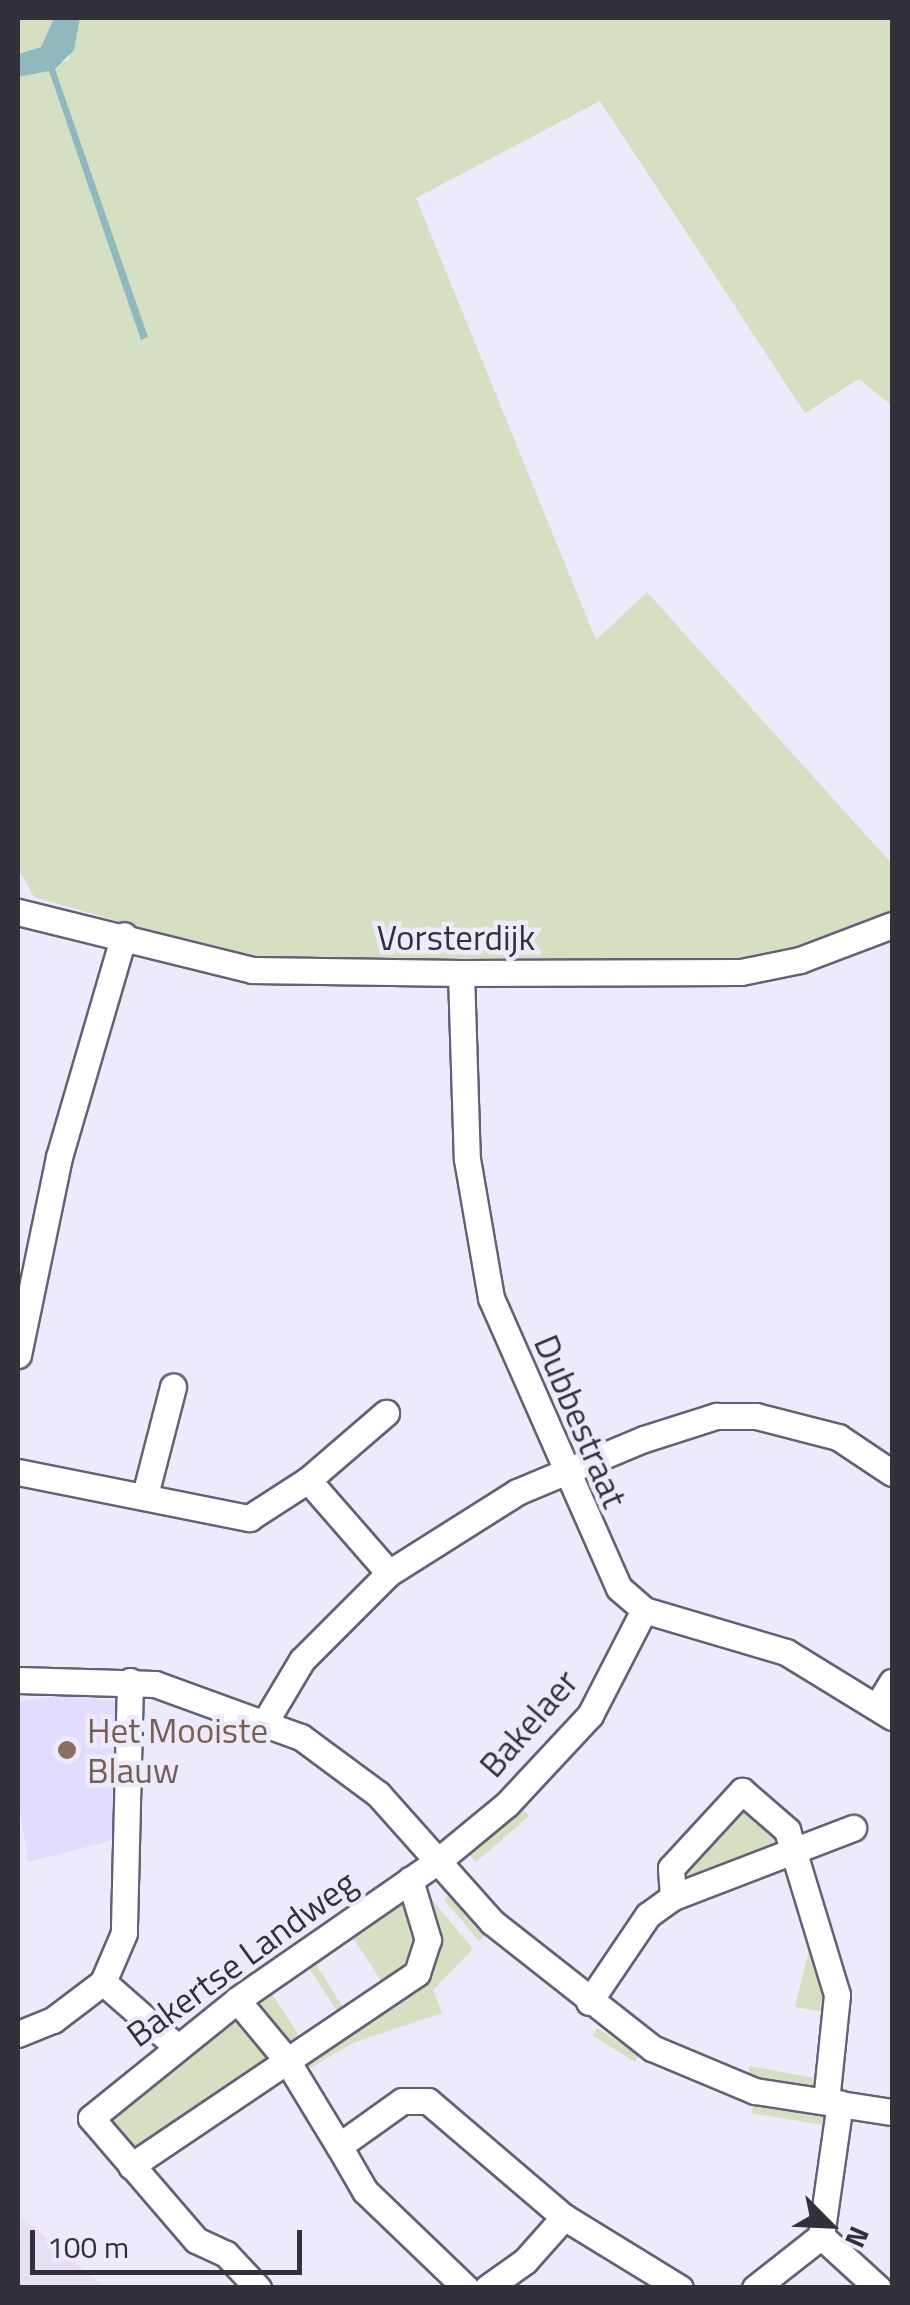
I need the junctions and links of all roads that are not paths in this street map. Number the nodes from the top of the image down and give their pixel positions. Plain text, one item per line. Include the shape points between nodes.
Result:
1 (18, 912) edge
2 (892, 924) edge
3 (124, 935) junction
4 (461, 973) junction
5 (18, 1355) edge
6 (173, 1387) dead end
7 (386, 1413) dead end
8 (18, 1472) edge
9 (564, 1473) junction
10 (892, 1473) edge
11 (308, 1480) junction
12 (145, 1495) junction
13 (389, 1573) junction
14 (644, 1610) junction
15 (18, 1680) edge
16 (130, 1681) junction
17 (892, 1682) edge
18 (885, 1711) edge
19 (265, 1722) junction
20 (853, 1828) dead end
21 (792, 1850) junction
22 (438, 1861) junction
23 (410, 1880) junction
24 (674, 1897) junction
25 (104, 1982) junction
26 (236, 2000) junction
27 (589, 2002) junction
28 (18, 2034) edge
29 (176, 2046) junction
30 (286, 2060) junction
31 (833, 2102) junction
32 (892, 2112) edge
33 (340, 2146) junction
34 (131, 2166) junction
35 (564, 2217) junction
36 (821, 2236) junction
37 (258, 2288) edge
38 (466, 2288) edge
39 (488, 2288) edge
40 (680, 2288) edge
41 (755, 2288) edge
42 (878, 2288) edge

1 - 3 street, Vorsterdijk
2 - 4 street, Vorsterdijk via 800,960 741,972
3 - 4 street, Vorsterdijk via 252,970
3 - 5 street via 59,1158
4 - 9 street, Dubbestraat via 467,1159 491,1298
6 - 12 street
7 - 11 street
8 - 12 street
9 - 10 street via 716,1416 802,1424 838,1437
9 - 13 street via 458,1523
9 - 14 street, Dubbestraat via 619,1588
11 - 12 street via 249,1518
11 - 13 street
13 - 19 street via 302,1660
14 - 18 street via 786,1652
14 - 22 street, Bakelaer via 625,1656 569,1740
15 - 16 street
16 - 19 street
16 - 25 street via 124,1933
17 - 18 street
19 - 22 street via 336,1759
20 - 21 street
21 - 24 street
21 - 24 street via 787,1830 742,1791 670,1868
21 - 31 street via 837,1995
22 - 23 street, Bakertse Landweg
22 - 27 street via 492,1922
23 - 26 street, Bakertse Landweg
23 - 30 street via 428,1940 424,1964
24 - 27 street via 648,1915
25 - 28 street via 53,2020
25 - 29 street
26 - 29 street, Bakertse Landweg
26 - 30 street
27 - 31 street via 652,2048 718,2080
29 - 34 street, Bakertse Landweg via 90,2118
30 - 33 street
30 - 34 street
31 - 32 street
31 - 36 street
33 - 35 street via 402,2102 428,2101
33 - 38 street via 366,2191
34 - 37 street via 196,2240 226,2254
35 - 39 street via 525,2261
35 - 40 street
36 - 41 street
36 - 42 street

